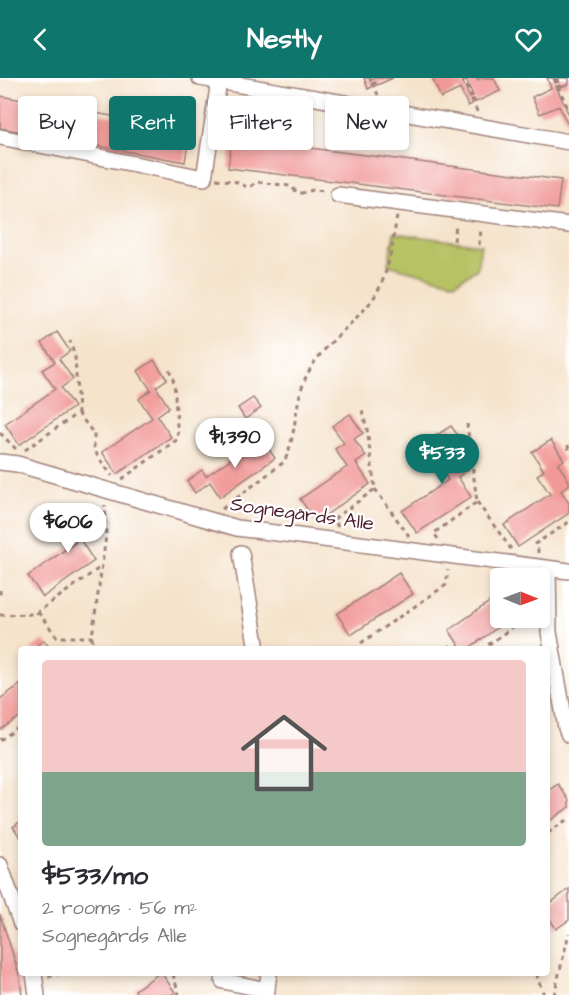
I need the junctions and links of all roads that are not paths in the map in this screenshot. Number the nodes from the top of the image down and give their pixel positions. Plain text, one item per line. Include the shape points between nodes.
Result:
1 (200, 78) edge
2 (219, 81) junction
3 (0, 137) edge
4 (569, 142) edge
5 (338, 195) road end
6 (569, 225) edge
7 (0, 462) edge
8 (241, 553) dead end
9 (542, 568) edge
10 (550, 569) edge
11 (569, 571) edge
12 (548, 628) edge
13 (256, 646) edge
14 (569, 735) edge
15 (0, 865) edge
16 (18, 916) edge
17 (34, 976) edge
18 (269, 976) edge
19 (223, 981) dead end
20 (267, 993) edge
21 (37, 995) edge

1 - 2 street
2 - 3 street via 204,178
2 - 4 street
5 - 6 street
7 - 9 street, Sognegårds Alle via 112,488 237,528
8 - 13 street
10 - 11 street, Sognegårds Alle
12 - 14 street
15 - 16 street
17 - 21 street
18 - 20 street
19 - 20 street

